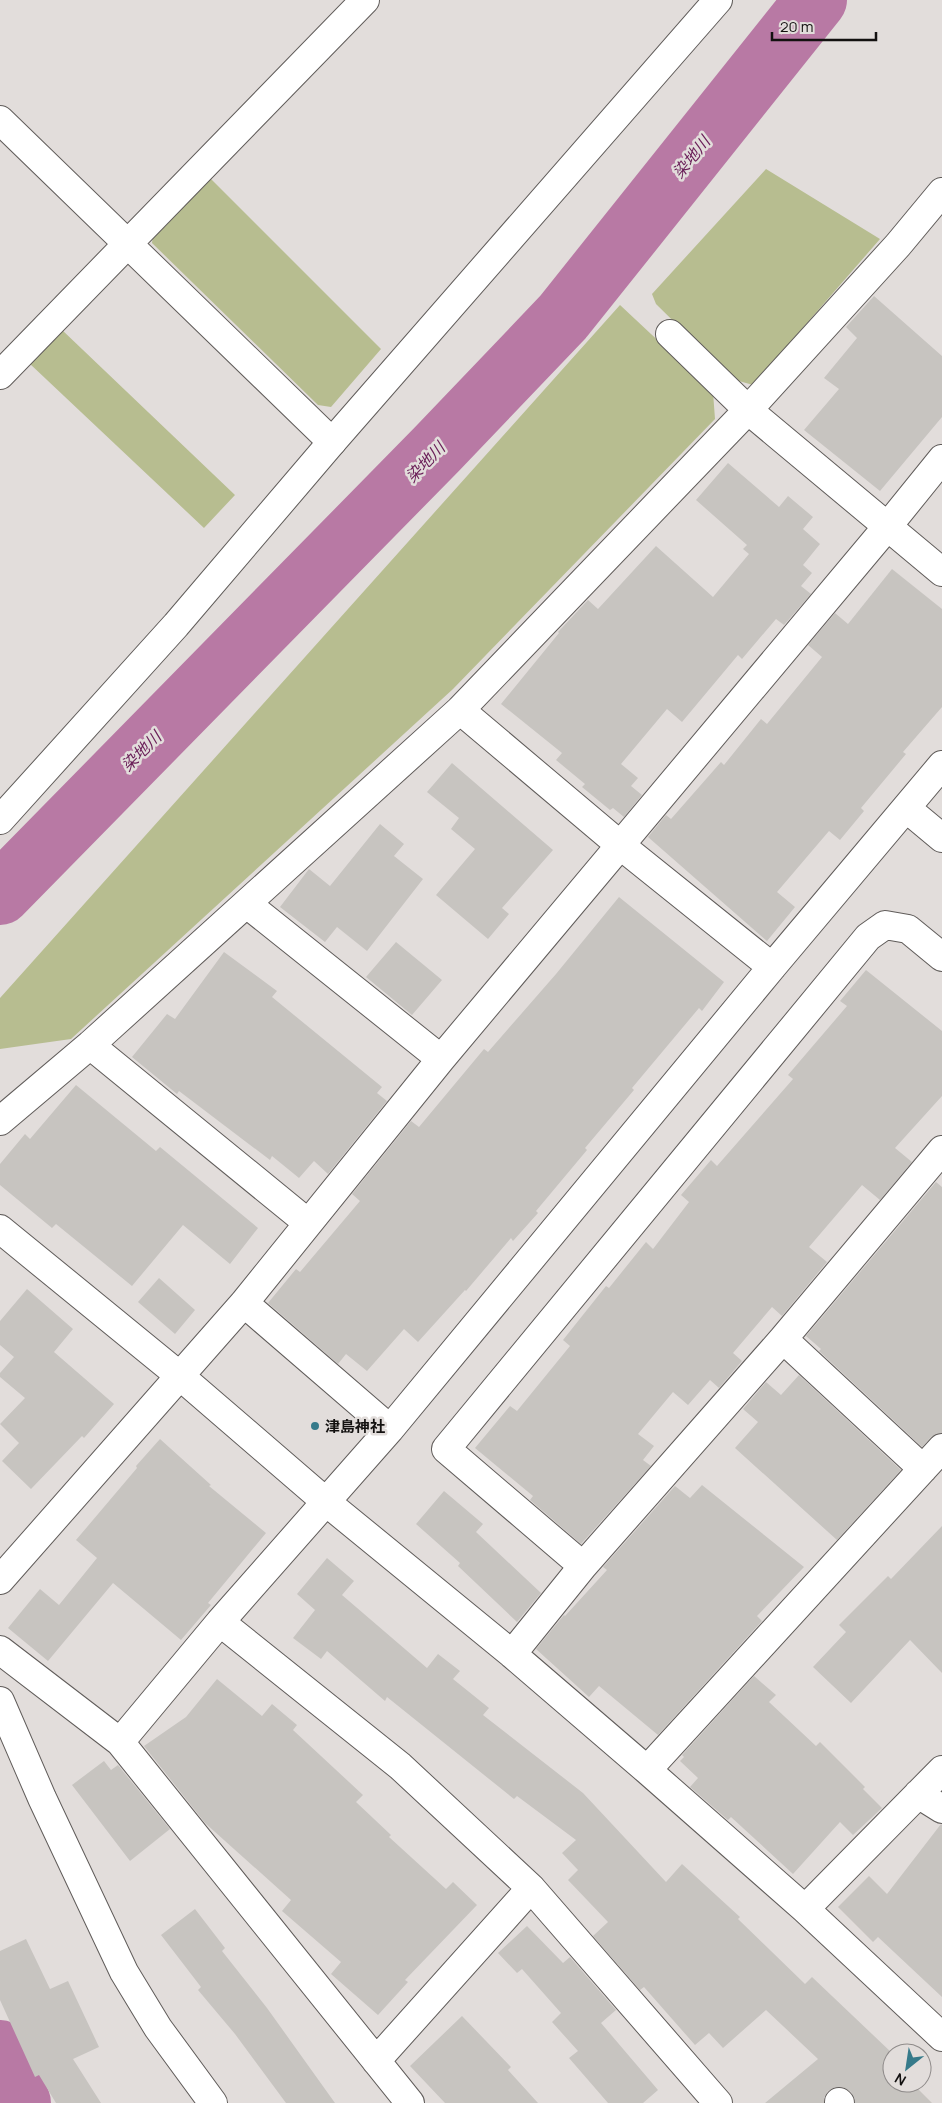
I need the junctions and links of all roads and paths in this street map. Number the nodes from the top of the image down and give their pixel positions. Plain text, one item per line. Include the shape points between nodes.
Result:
1 (365, 0) edge
2 (718, 0) edge
3 (0, 120) edge
4 (942, 192) edge
5 (126, 244) junction
6 (670, 334) dead end
7 (0, 375) edge
8 (748, 410) junction
9 (332, 442) junction
10 (942, 459) edge
11 (887, 527) junction
12 (942, 572) edge
13 (460, 710) junction
14 (942, 765) edge
15 (906, 808) junction
16 (0, 820) edge
17 (942, 838) edge
18 (620, 845) junction
19 (247, 904) junction
20 (942, 957) edge
21 (772, 967) junction
22 (90, 1045) junction
23 (441, 1059) junction
24 (0, 1121) edge
25 (942, 1150) edge
26 (308, 1223) junction
27 (0, 1229) edge
28 (244, 1302) junction
29 (783, 1339) junction
30 (180, 1376) junction
31 (390, 1429) junction
32 (942, 1448) edge
33 (923, 1469) junction
34 (325, 1501) junction
35 (583, 1566) junction
36 (0, 1580) edge
37 (220, 1622) junction
38 (0, 1650) edge
39 (512, 1654) junction
40 (0, 1702) edge
41 (120, 1742) junction
42 (647, 1770) junction
43 (942, 1770) edge
44 (918, 1794) junction
45 (942, 1808) edge
46 (531, 1888) junction
47 (804, 1909) junction
48 (942, 2037) edge
49 (376, 2061) junction
50 (213, 2103) edge
51 (410, 2103) edge
52 (718, 2103) edge

1 - 5 street
2 - 9 street
3 - 5 street
4 - 8 street
5 - 7 street
5 - 9 street
6 - 8 street
8 - 11 street
8 - 13 street
9 - 16 street via 176,625
10 - 11 street
11 - 12 street
11 - 18 street
13 - 18 street
13 - 19 street
14 - 15 street
15 - 17 street
15 - 21 street
18 - 21 street
18 - 23 street
19 - 22 street
19 - 23 street
20 - 35 street via 908,929 885,924 868,936 446,1449
21 - 31 street
22 - 24 street
22 - 26 street
23 - 26 street
25 - 29 street
26 - 28 street
27 - 30 street
28 - 30 street
28 - 31 street
29 - 33 street
29 - 35 street
30 - 34 street
30 - 36 street
31 - 34 street
32 - 33 street
33 - 42 street
34 - 37 street
34 - 39 street
35 - 39 street
37 - 41 street
37 - 46 street via 400,1766
38 - 41 street
39 - 42 street
40 - 50 street via 124,1972 158,2028
41 - 49 street
42 - 47 street
43 - 44 street
44 - 45 street
44 - 47 street
46 - 49 street
46 - 52 street
47 - 48 street
49 - 51 street

